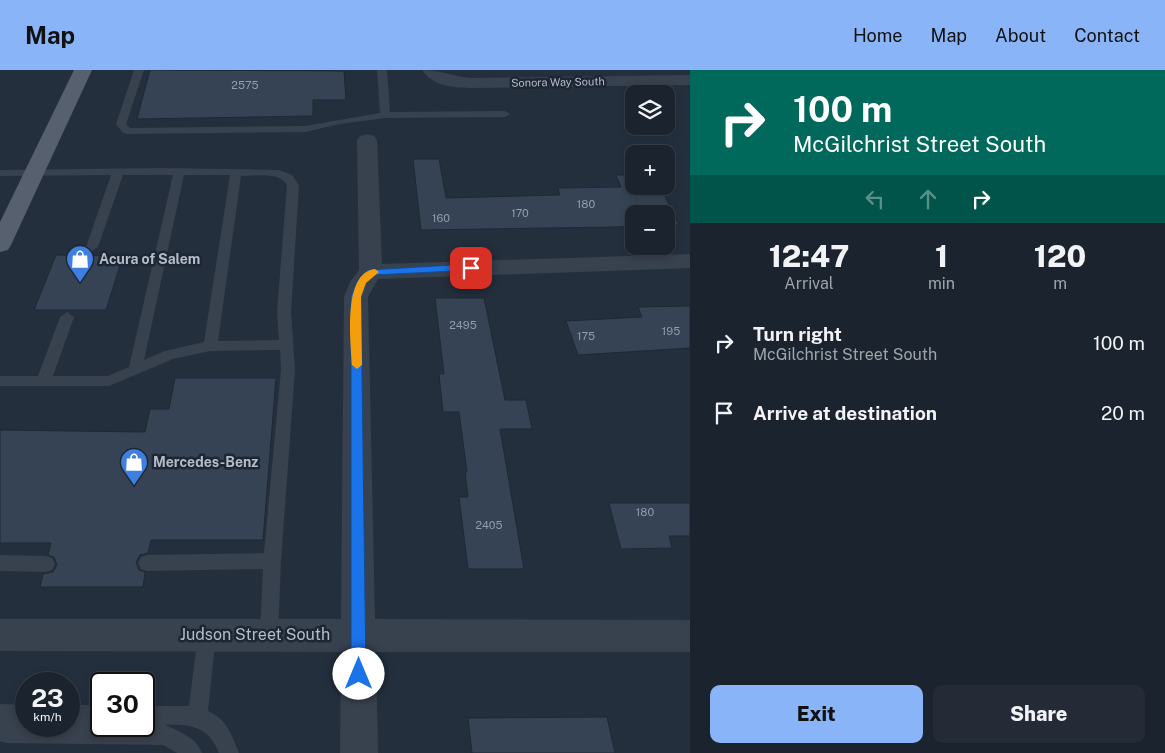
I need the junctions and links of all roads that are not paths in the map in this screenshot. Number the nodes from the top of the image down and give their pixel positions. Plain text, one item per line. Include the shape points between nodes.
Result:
1 (83, 70) edge
2 (139, 70) edge
3 (382, 70) edge
4 (431, 70) edge
5 (690, 80) edge
6 (504, 114) dead end
7 (385, 115) junction
8 (367, 140) dead end
9 (118, 172) junction
10 (179, 172) junction
11 (236, 172) junction
12 (0, 173) edge
13 (34, 173) junction
14 (0, 244) edge
15 (92, 247) dead end
16 (690, 261) edge
17 (371, 272) junction
18 (66, 317) dead end
19 (286, 344) junction
20 (210, 346) junction
21 (135, 370) junction
22 (0, 381) edge
23 (43, 382) junction
24 (272, 561) junction
25 (0, 563) edge
26 (146, 563) dead end
27 (46, 564) dead end
28 (207, 634) junction
29 (268, 634) junction
30 (359, 634) junction
31 (0, 635) edge
32 (690, 636) edge
33 (0, 714) edge
34 (15, 714) edge
35 (155, 716) edge
36 (198, 716) junction
37 (0, 730) edge
38 (192, 753) edge
39 (229, 753) edge
40 (358, 753) edge

1 - 13 main road
2 - 7 lane via 122,124 127,131 305,129
3 - 7 lane
4 - 5 street, Sonora Way South via 441,79 470,83
6 - 7 lane
8 - 17 street
9 - 10 lane
9 - 13 lane
9 - 15 lane
10 - 11 lane
10 - 21 lane
11 - 19 lane via 279,173 293,184 284,312
11 - 20 lane
12 - 13 lane
13 - 14 main road
16 - 17 street
17 - 30 street via 362,282 356,297
18 - 23 lane
19 - 20 lane
19 - 24 lane via 288,370
20 - 21 lane via 170,355
21 - 23 lane via 109,381
22 - 23 lane
24 - 26 lane
24 - 29 lane
25 - 27 lane
28 - 29 street, Judson Street South
28 - 31 street, Judson Street South
28 - 36 lane
29 - 30 street, Judson Street South
30 - 32 street, Judson Street South
30 - 40 street
33 - 34 lane
35 - 36 lane
36 - 39 lane via 219,730
37 - 38 lane via 6,734 164,735

